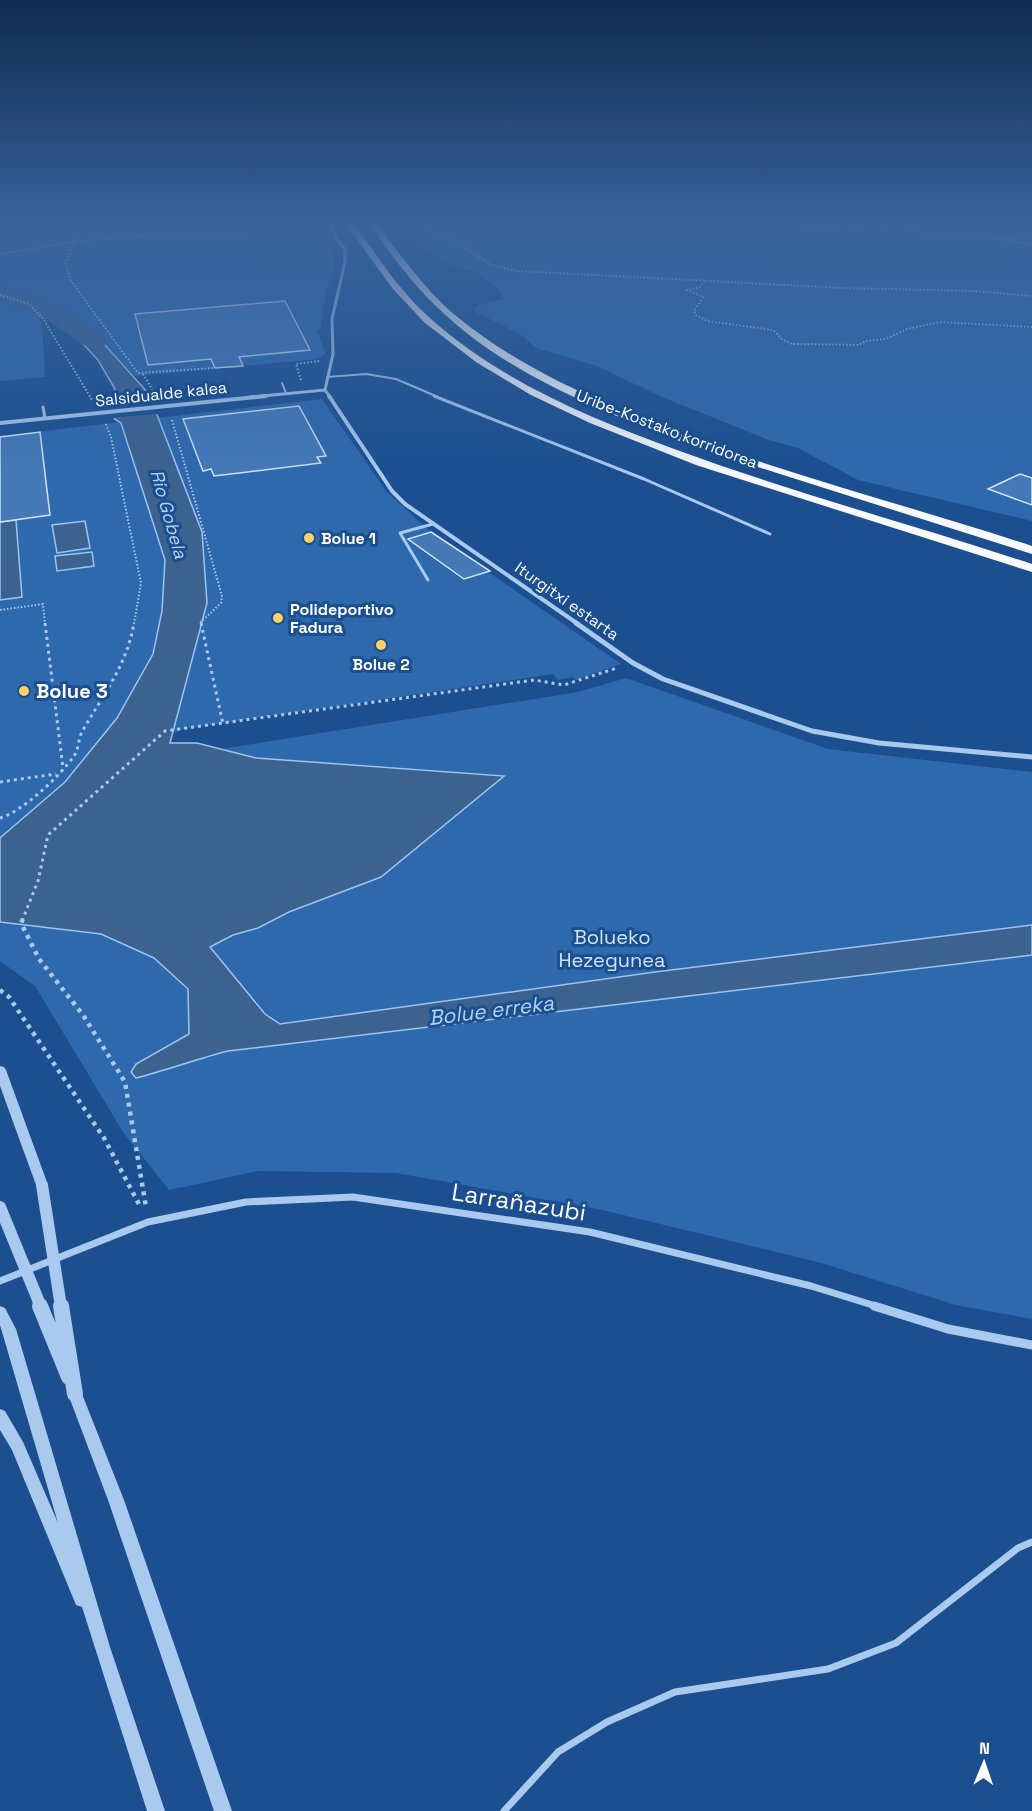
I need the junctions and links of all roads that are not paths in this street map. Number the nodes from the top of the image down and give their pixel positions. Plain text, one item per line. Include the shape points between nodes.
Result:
1 (335, 308) edge
2 (415, 308) edge
3 (442, 308) edge
4 (327, 376) junction
5 (282, 383) dead end
6 (325, 390) junction
7 (286, 393) junction
8 (43, 407) dead end
9 (45, 418) junction
10 (0, 423) edge
11 (434, 524) junction
12 (770, 534) dead end
13 (1032, 550) edge
14 (1032, 568) edge
15 (428, 580) dead end
16 (1032, 757) edge
17 (0, 1070) edge
18 (0, 1207) edge
19 (0, 1281) edge
20 (0, 1312) edge
21 (1032, 1345) edge
22 (75, 1394) junction
23 (0, 1416) edge
24 (1032, 1542) edge
25 (102, 1647) junction
26 (156, 1811) edge
27 (223, 1811) edge
28 (504, 1811) edge

1 - 4 street via 333,354
2 - 14 highway, Uribe-Kostako korridorea via 471,355 534,392 623,434 758,483
3 - 13 highway, Uribe-Kostako korridorea via 496,350 607,409 774,471
4 - 6 street
4 - 12 lane via 366,374 396,378
5 - 7 lane
6 - 7 street, Salsidualde kalea
6 - 11 street, Iturgitxi estarta via 392,491
7 - 9 street, Salsidualde kalea
8 - 9 lane
9 - 10 street, Salsidualde kalea
11 - 15 lane via 400,533
11 - 16 street, Iturgitxi estarta via 663,680 812,731 879,743
17 - 22 street, bridge via 42,1185
18 - 22 street, bridge
19 - 21 street, Larrañazubi via 148,1222 246,1202 353,1197 590,1232 811,1286 948,1329
20 - 25 street via 9,1329
22 - 27 street via 116,1500
23 - 25 street via 18,1447
24 - 28 lane via 1018,1548 896,1643 828,1670 675,1692 607,1722 558,1752
25 - 26 street

